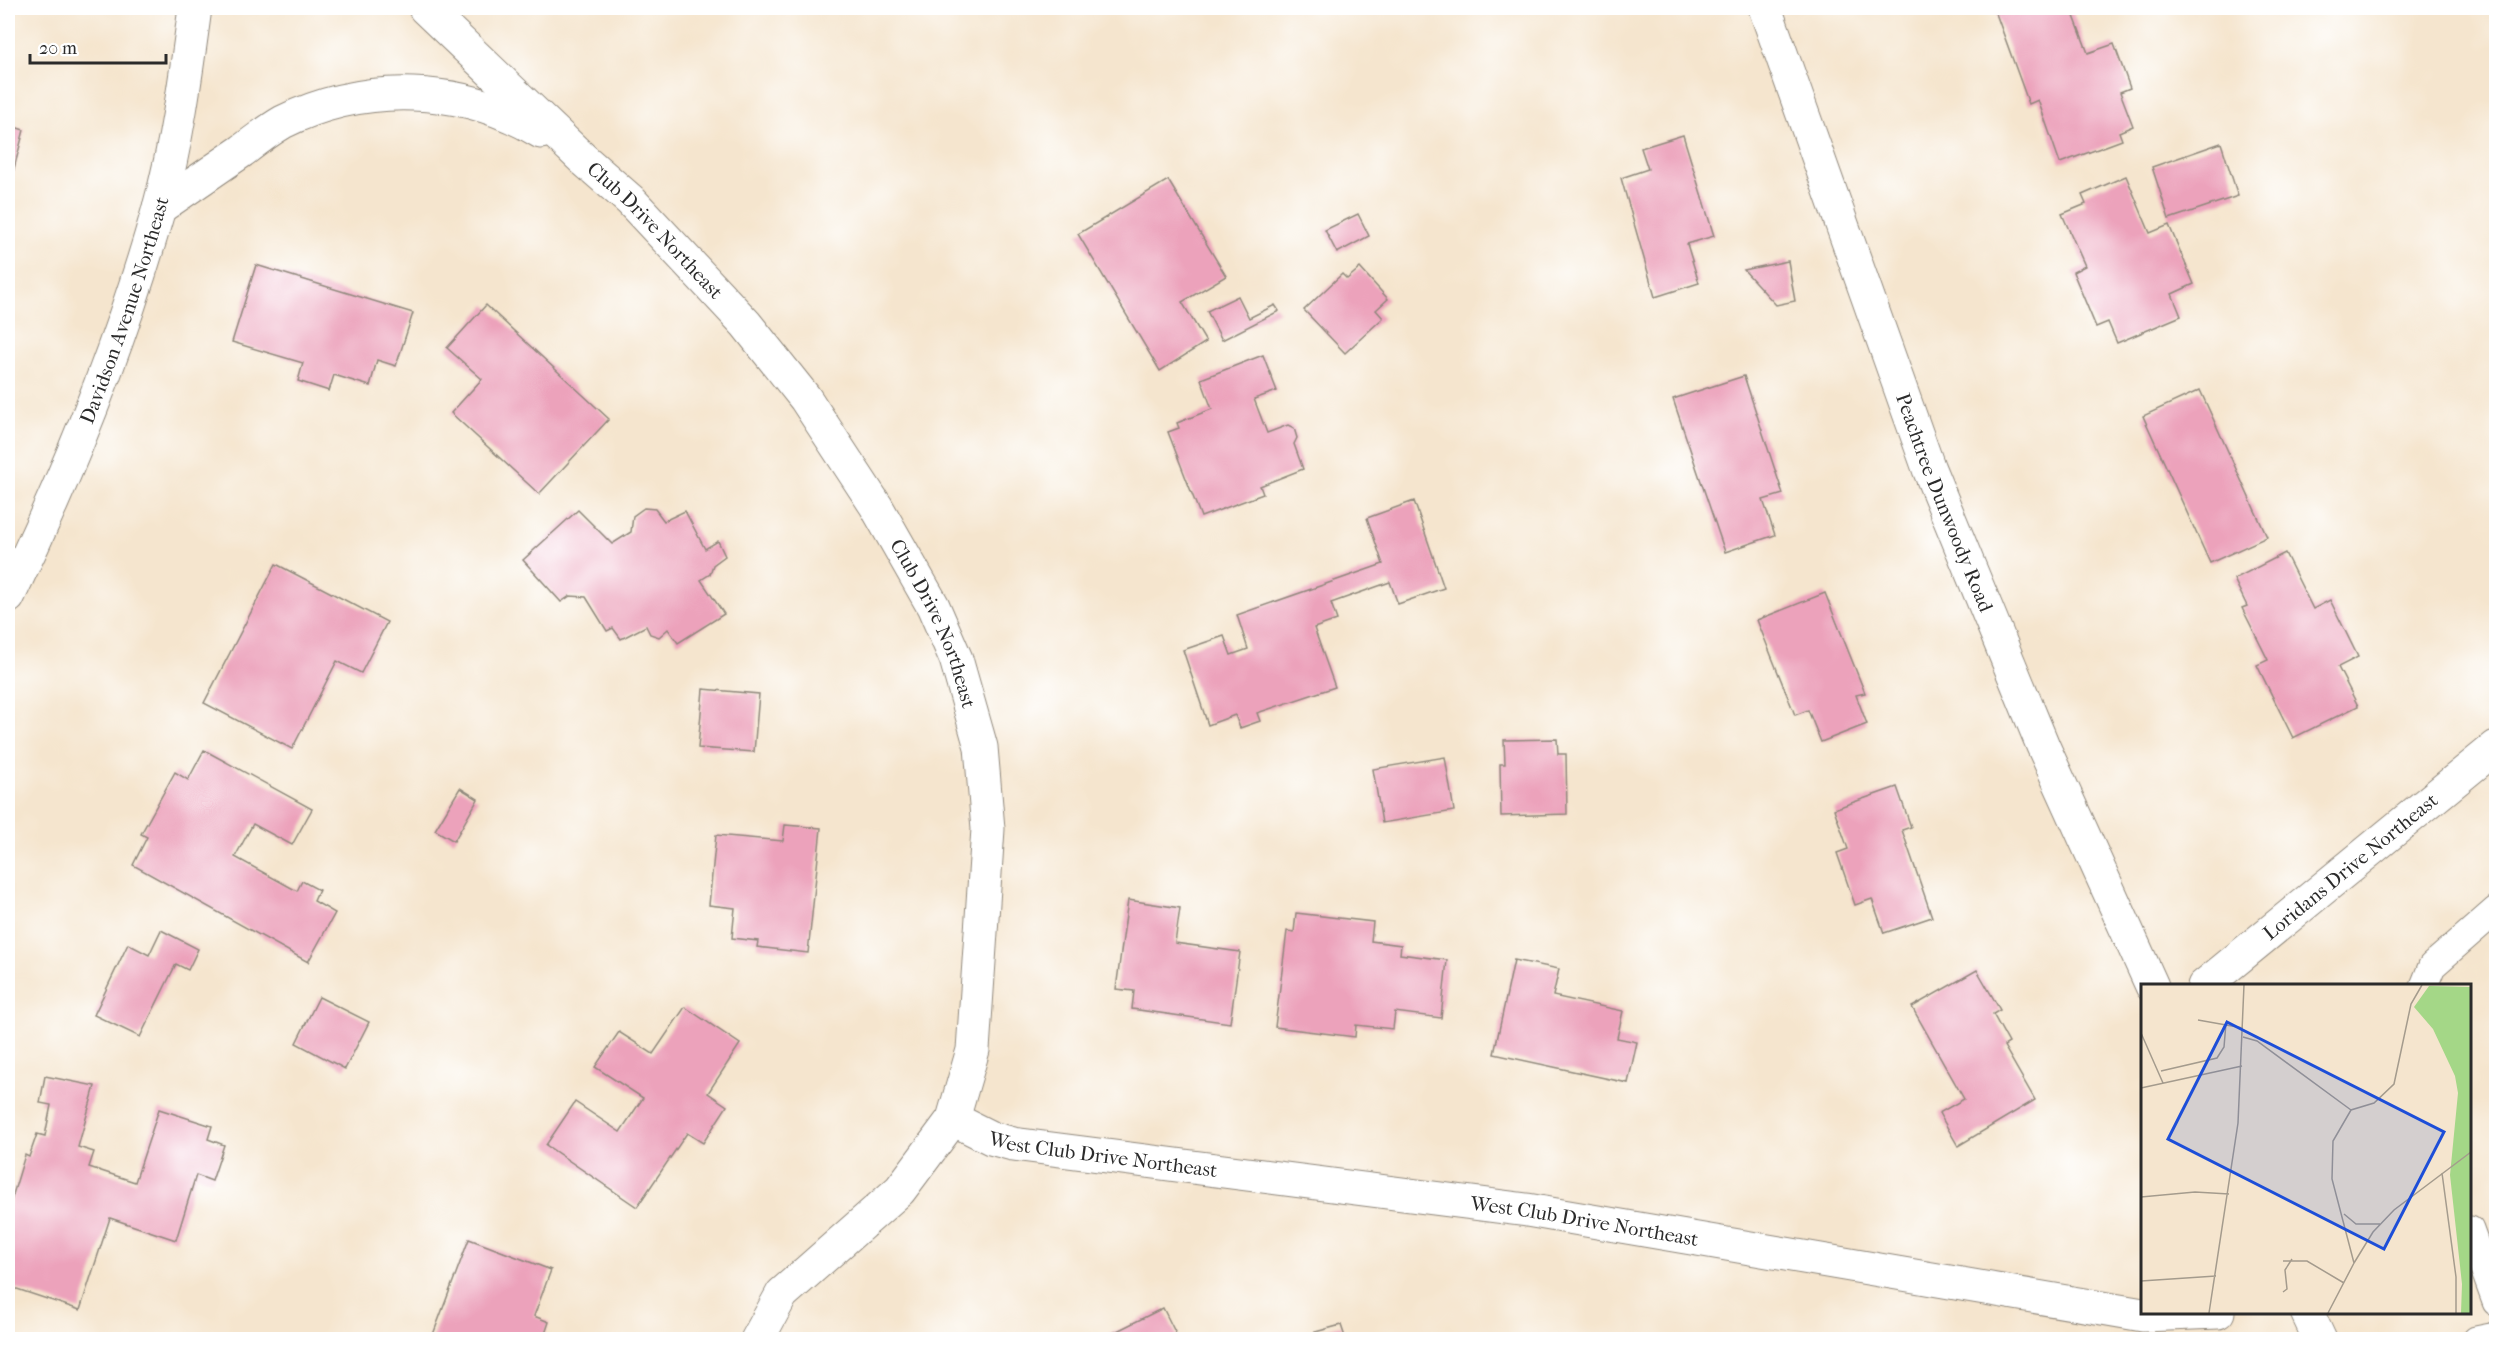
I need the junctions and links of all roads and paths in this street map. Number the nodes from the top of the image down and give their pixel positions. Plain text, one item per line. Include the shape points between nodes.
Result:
1 (195, 8) edge
2 (425, 8) edge
3 (1765, 8) edge
4 (583, 159) junction
5 (159, 208) junction
6 (8, 597) edge
7 (2496, 747) edge
8 (2496, 910) edge
9 (2151, 984) edge
10 (2207, 984) edge
11 (2425, 984) edge
12 (953, 1119) junction
13 (2471, 1235) edge
14 (2496, 1302) edge
15 (2168, 1314) edge
16 (2308, 1314) edge
17 (2496, 1336) edge
18 (757, 1340) edge
19 (2320, 1340) edge
20 (2476, 1340) edge

1 - 5 street, Davidson Avenue Northeast via 183,97
2 - 4 street, Club Drive Northeast
3 - 9 street, Peachtree Dunwoody Road via 1929,469 2043,746
4 - 5 street via 528,124 483,105 423,93 374,94 327,104 282,123
4 - 12 street, Club Drive Northeast via 630,200 746,324 805,398 876,507 933,606 956,659 981,747 988,829 973,1050
5 - 6 street, Davidson Avenue Northeast via 94,405
7 - 10 street, Loridans Drive Northeast
8 - 11 lane via 2432,966
12 - 15 street, West Club Drive Northeast via 1013,1144 1527,1210 2143,1315
12 - 18 street, Club Drive Northeast via 900,1190 782,1294
13 - 14 lane
16 - 19 street
17 - 20 lane

